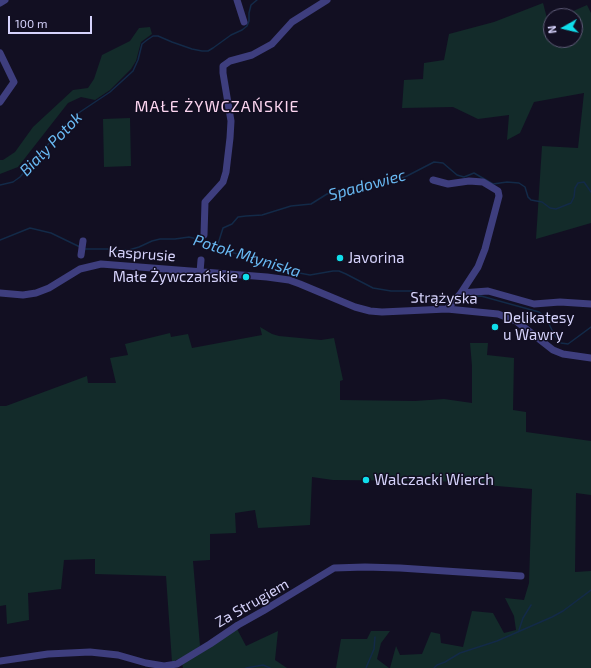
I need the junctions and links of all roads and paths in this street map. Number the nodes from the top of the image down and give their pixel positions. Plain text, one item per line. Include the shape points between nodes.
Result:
1 (5, 0) edge
2 (237, 0) edge
3 (326, 0) edge
4 (0, 3) edge
5 (244, 22) dead end
6 (0, 53) edge
7 (0, 102) edge
8 (433, 180) dead end
9 (204, 235) dead end
10 (83, 241) dead end
11 (81, 255) dead end
12 (201, 260) dead end
13 (200, 272) junction
14 (289, 280) joint
15 (0, 293) edge
16 (457, 296) junction
17 (591, 304) edge
18 (447, 309) junction
19 (591, 358) edge
20 (521, 576) dead end
21 (0, 661) edge

1 - 4 street
2 - 5 street
3 - 9 street via 292,22 272,44 223,66 231,116 230,138 224,182 205,202
6 - 7 street via 14,82
8 - 16 street via 448,184 483,182 498,192 499,196 478,267
10 - 11 street
12 - 13 street
13 - 14 street, Kasprusie
13 - 15 street, Kasprusie via 101,264 80,269 36,293
14 - 18 street, Strążyska via 370,311
16 - 17 street via 488,292 534,304
16 - 18 street
18 - 19 street, Strążyska via 505,316 552,350
20 - 21 street, Za Strugiem via 400,568 334,568 177,664 164,666 118,655 90,652 48,654

